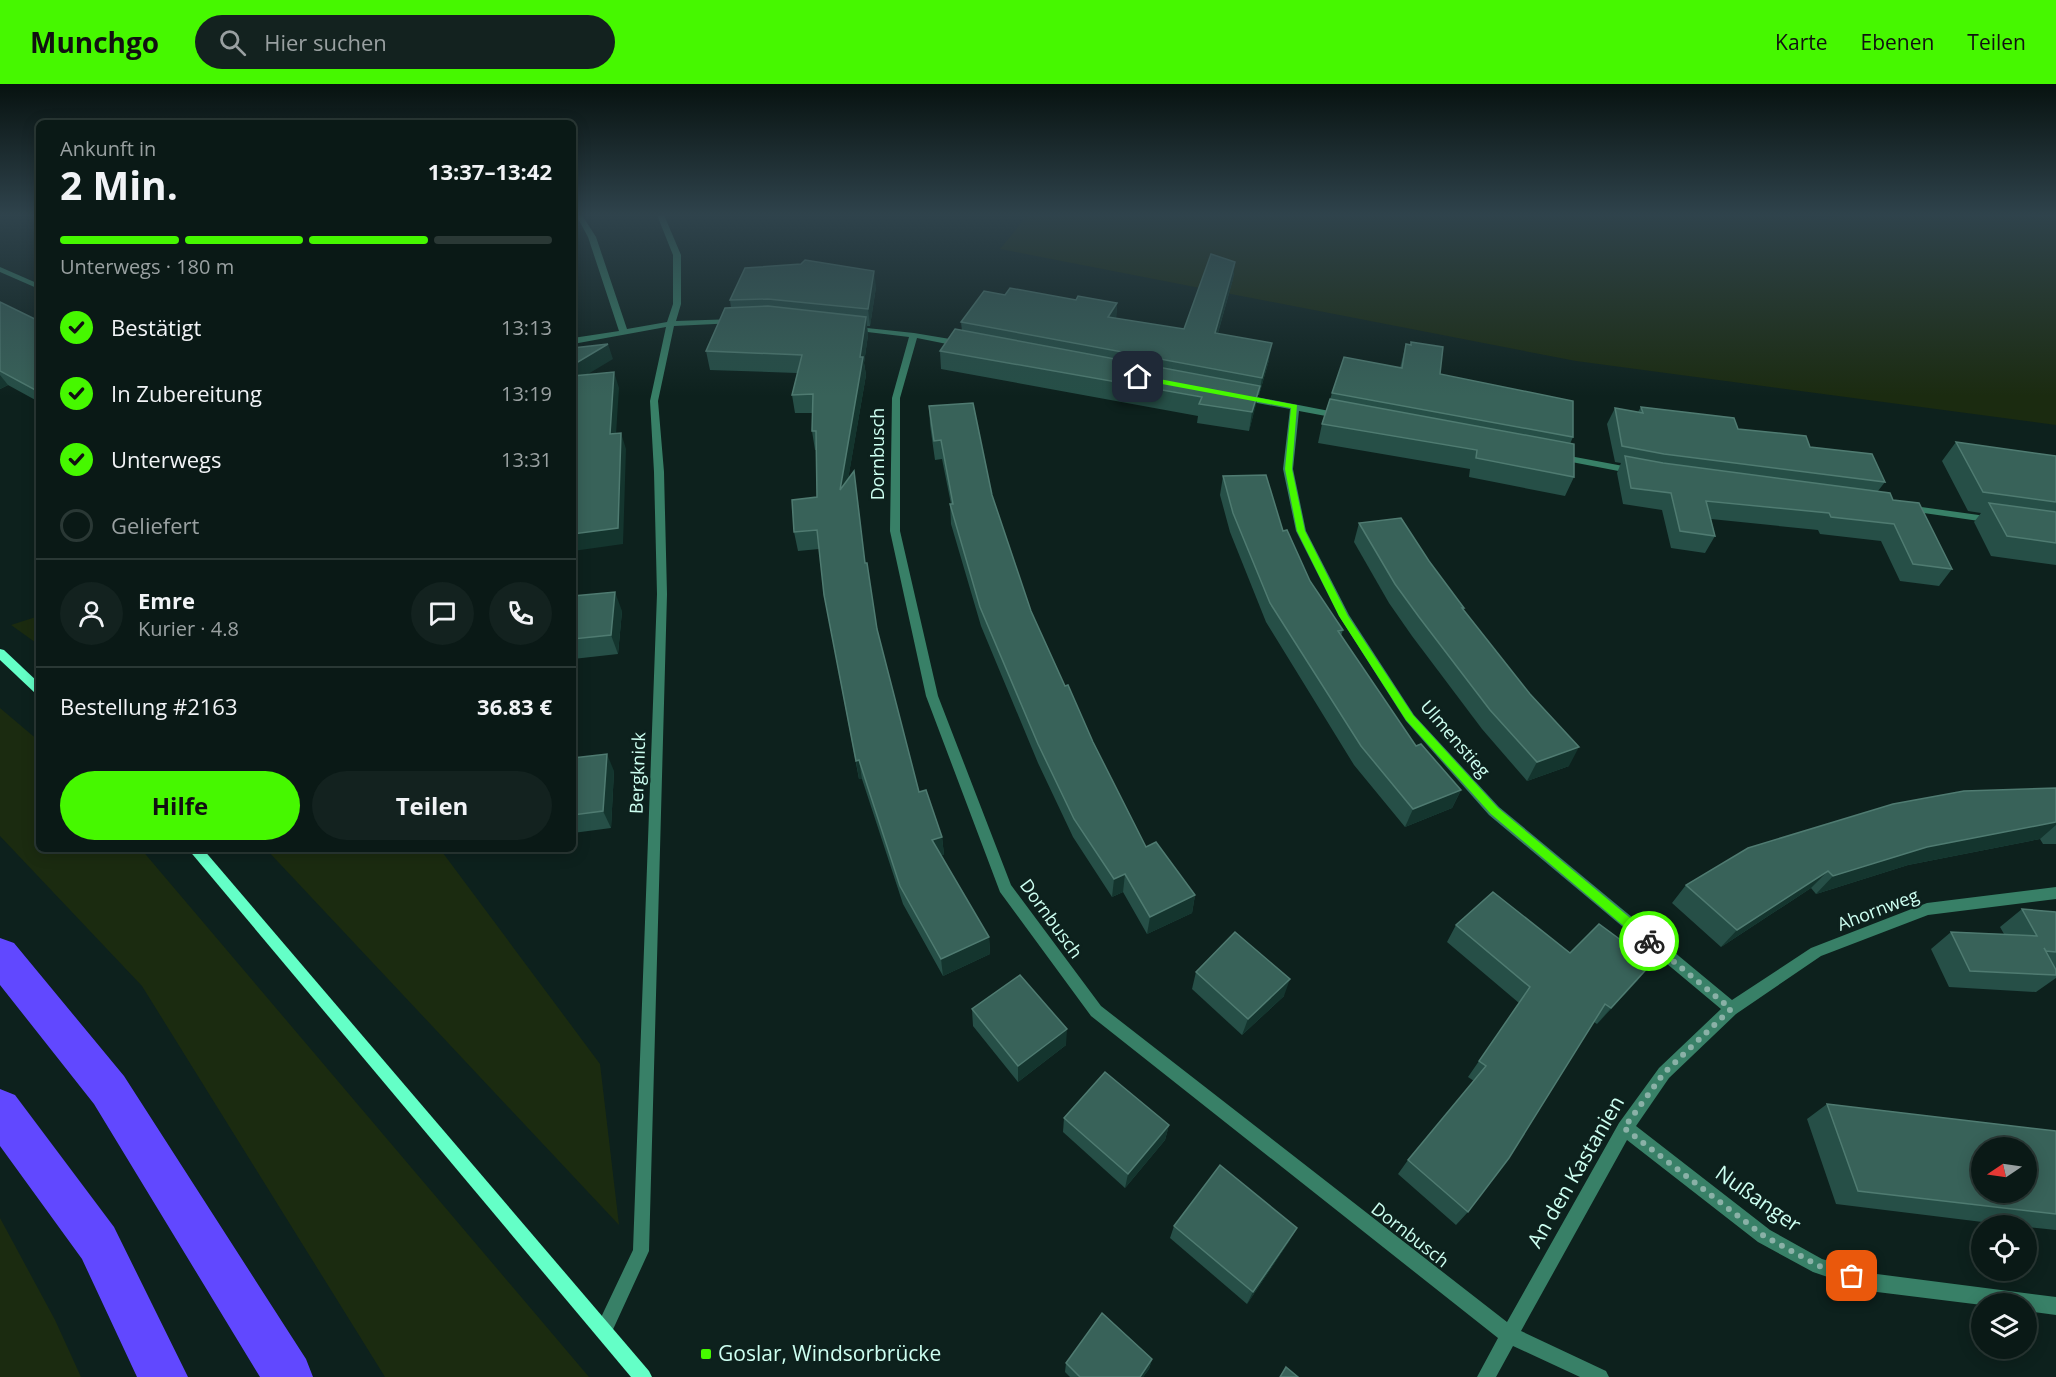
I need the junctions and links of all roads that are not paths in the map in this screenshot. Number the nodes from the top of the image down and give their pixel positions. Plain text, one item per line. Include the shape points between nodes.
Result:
1 (14, 275) edge
2 (605, 275) edge
3 (677, 275) edge
4 (36, 286) edge
5 (748, 321) edge
6 (671, 324) junction
7 (844, 327) edge
8 (624, 333) junction
9 (914, 335) junction
10 (576, 341) edge
11 (972, 346) edge
12 (1225, 394) edge
13 (1294, 407) junction
14 (1353, 418) edge
15 (1551, 455) edge
16 (1644, 472) edge
17 (1902, 508) edge
18 (2007, 522) edge
19 (0, 653) edge
20 (36, 687) edge
21 (198, 852) edge
22 (2056, 893) edge
23 (0, 955) edge
24 (1731, 1009) junction
25 (0, 1110) edge
26 (1624, 1128) junction
27 (2056, 1306) edge
28 (604, 1330) junction
29 (1509, 1335) junction
30 (163, 1377) edge
31 (288, 1377) edge
32 (643, 1377) edge
33 (1486, 1377) edge
34 (1600, 1377) edge

1 - 4 street
2 - 8 street
3 - 6 street, Bergknick via 677,304
5 - 6 street
6 - 8 street
6 - 28 street, Bergknick via 654,401 662,594 641,1251
7 - 9 street
8 - 10 street
9 - 11 street
9 - 29 street, Dornbusch via 896,398 895,531 932,696 1005,888 1096,1011
12 - 13 street
13 - 14 street
13 - 24 street, Ulmenstieg via 1288,469 1301,531 1344,616 1410,718 1494,811
15 - 16 street
17 - 18 street
19 - 20 street
21 - 28 street
22 - 24 street, Ahornweg via 1927,909 1816,952
23 - 31 highway via 109,1090
24 - 26 street, An den Kastanien via 1664,1073
25 - 30 highway via 98,1243
26 - 27 street, Nußanger via 1764,1236 1819,1266 1869,1282
26 - 29 street, An den Kastanien
28 - 32 street
29 - 33 street, An den Kastanien
29 - 34 street

